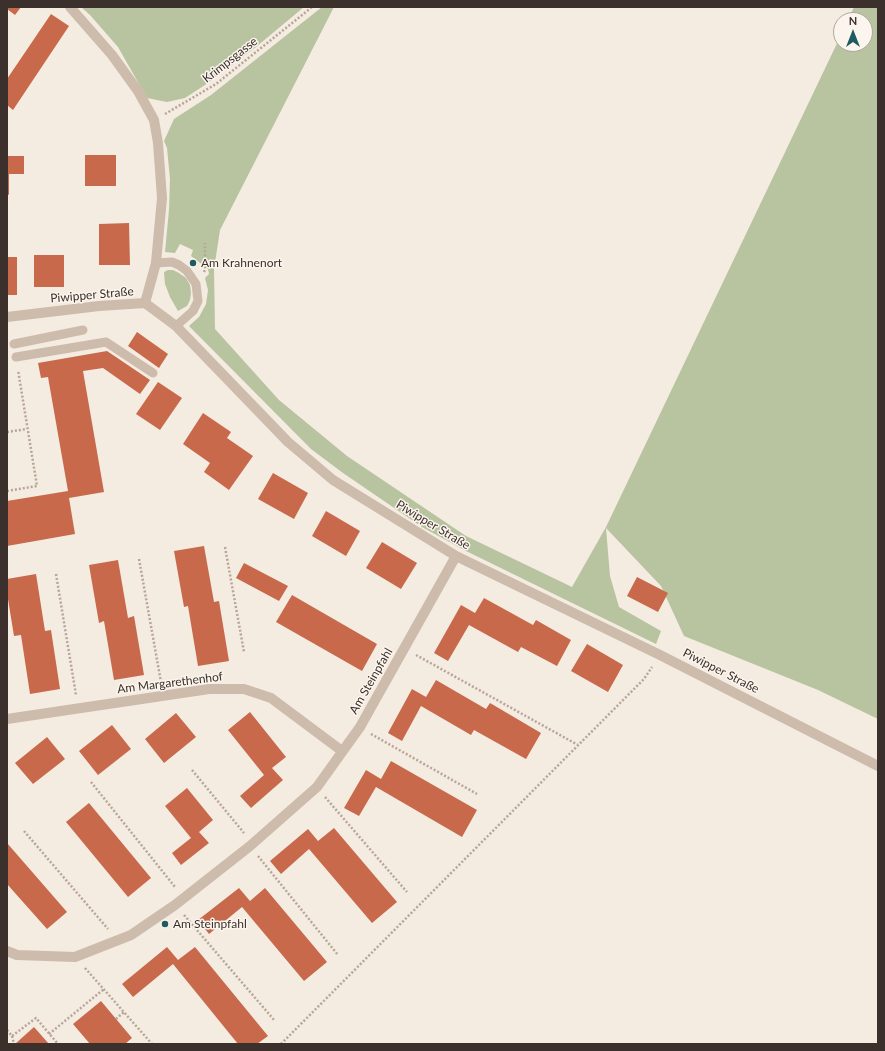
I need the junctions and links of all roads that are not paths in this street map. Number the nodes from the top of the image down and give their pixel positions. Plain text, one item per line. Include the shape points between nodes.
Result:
1 (70, 7) edge
2 (156, 263) junction
3 (145, 303) junction
4 (7, 317) edge
5 (176, 326) junction
6 (83, 330) dead end
7 (14, 344) dead end
8 (16, 357) road end
9 (153, 373) dead end
10 (456, 556) junction
11 (7, 719) edge
12 (342, 751) junction
13 (878, 766) edge
14 (7, 951) edge

1 - 2 street via 112,55 138,91 154,120 162,198
2 - 3 street
2 - 5 lane via 172,262 179,265 194,279 197,288 198,301 193,311
3 - 4 street, Piwipper Straße
3 - 5 street, Piwipper Straße
5 - 10 street, Piwipper Straße via 288,442 333,480
6 - 7 lane
8 - 9 lane via 106,342
10 - 12 street, Am Steinpfahl via 360,727
10 - 13 street, Piwipper Straße via 660,655
11 - 12 street, Am Margarethenhof via 209,689 244,689 271,698
12 - 14 street, Am Steinpfahl via 316,787 251,844 184,898 131,935 75,957 17,955

